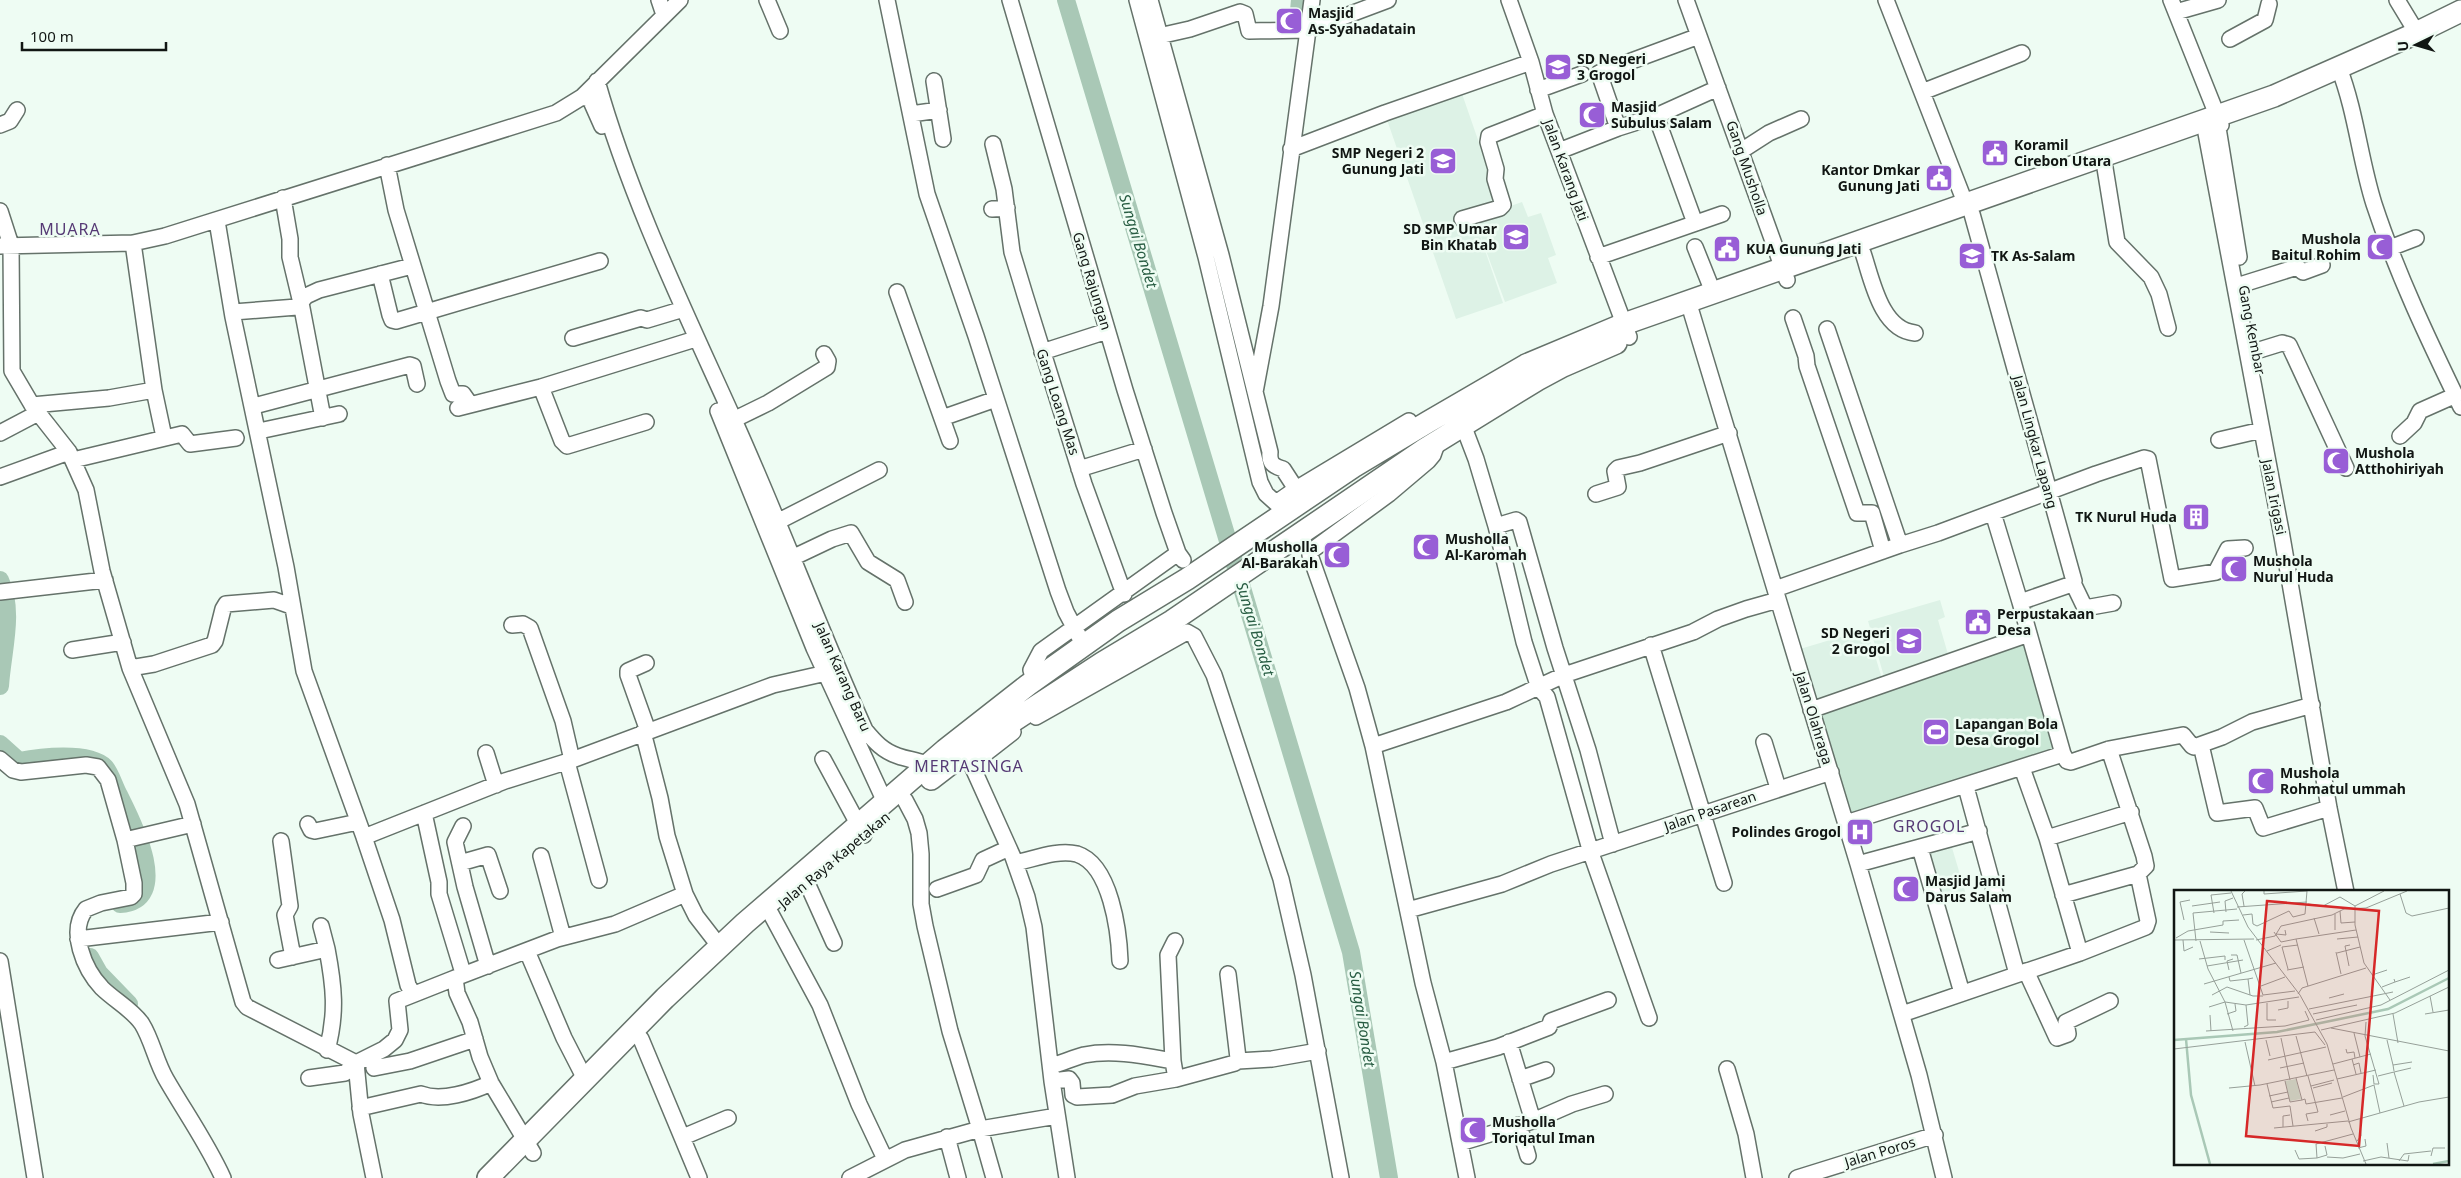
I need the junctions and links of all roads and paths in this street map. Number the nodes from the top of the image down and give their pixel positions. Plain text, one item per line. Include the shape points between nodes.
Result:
1 (680, 0) edge
2 (767, 0) edge
3 (887, 0) edge
4 (1010, 0) edge
5 (1137, 0) edge
6 (1150, 0) edge
7 (1312, 0) edge
8 (1388, 0) edge
9 (1509, 0) edge
10 (1686, 0) edge
11 (1886, 0) edge
12 (2162, 0) edge
13 (2218, 0) edge
14 (2397, 0) edge
15 (2272, 1) edge
16 (1360, 5) edge
17 (2174, 6) edge
18 (662, 7) edge
19 (2461, 11) edge
20 (2461, 22) edge
21 (1304, 30) junction
22 (780, 31) dead end
23 (2417, 33) junction
24 (1159, 36) junction
25 (1699, 36) junction
26 (2230, 39) dead end
27 (2022, 53) dead end
28 (1531, 62) junction
29 (2341, 73) junction
30 (1582, 74) dead end
31 (934, 81) dead end
32 (590, 88) junction
33 (1718, 88) junction
34 (1538, 90) junction
35 (1922, 92) junction
36 (17, 110) dead end
37 (939, 110) junction
38 (910, 114) junction
39 (1545, 114) junction
40 (1656, 116) junction
41 (1801, 119) dead end
42 (0, 125) edge
43 (2214, 125) junction
44 (606, 127) junction
45 (1618, 128) junction
46 (943, 139) dead end
47 (992, 144) dead end
48 (1291, 149) junction
49 (1559, 151) junction
50 (1741, 151) junction
51 (387, 165) junction
52 (2105, 168) junction
53 (2023, 190) junction
54 (283, 198) junction
55 (0, 211) edge
56 (1962, 212) junction
57 (1722, 214) dead end
58 (1462, 219) dead end
59 (217, 221) junction
60 (1695, 223) junction
61 (2416, 238) dead end
62 (133, 243) junction
63 (6, 245) edge
64 (1695, 247) dead end
65 (2390, 248) junction
66 (1863, 253) junction
67 (1598, 257) junction
68 (600, 261) dead end
69 (2322, 264) dead end
70 (412, 266) junction
71 (380, 274) junction
72 (1784, 274) junction
73 (2243, 284) junction
74 (897, 292) dead end
75 (1713, 292) junction
76 (301, 303) junction
77 (1690, 308) junction
78 (677, 311) junction
79 (233, 312) junction
80 (426, 312) junction
81 (1793, 318) dead end
82 (2168, 328) dead end
83 (1827, 329) dead end
84 (1107, 331) junction
85 (1627, 331) junction
86 (1915, 333) dead end
87 (573, 338) dead end
88 (689, 341) junction
89 (2256, 351) junction
90 (1042, 352) junction
91 (824, 354) dead end
92 (417, 384) dead end
93 (541, 387) junction
94 (154, 390) junction
95 (318, 390) junction
96 (1255, 394) junction
97 (996, 399) junction
98 (2458, 401) edge
99 (254, 406) junction
100 (35, 409) junction
101 (339, 414) dead end
102 (1456, 417) junction
103 (323, 418) junction
104 (942, 418) junction
105 (646, 422) dead end
106 (730, 422) junction
107 (2262, 430) junction
108 (259, 431) junction
109 (0, 433) edge
110 (1729, 433) junction
111 (2400, 436) dead end
112 (164, 437) junction
113 (236, 438) dead end
114 (1438, 440) junction
115 (2218, 440) dead end
116 (950, 442) dead end
117 (1144, 449) junction
118 (71, 456) junction
119 (1079, 468) junction
120 (2346, 468) dead end
121 (879, 470) dead end
122 (0, 477) edge
123 (1296, 489) junction
124 (2049, 492) junction
125 (1596, 494) dead end
126 (1993, 513) junction
127 (776, 522) junction
128 (1496, 526) junction
129 (2286, 530) junction
130 (1900, 545) junction
131 (2245, 548) dead end
132 (1883, 550) junction
133 (784, 556) junction
134 (1185, 562) junction
135 (105, 580) junction
136 (2073, 583) junction
137 (5, 592) edge
138 (1124, 594) junction
139 (1777, 594) junction
140 (905, 602) dead end
141 (2020, 602) junction
142 (2113, 603) dead end
143 (291, 606) junction
144 (512, 625) dead end
145 (2029, 634) junction
146 (1079, 636) junction
147 (123, 642) junction
148 (1651, 645) junction
149 (72, 650) dead end
150 (2306, 652) junction
151 (646, 663) dead end
152 (130, 668) junction
153 (832, 671) junction
154 (1564, 675) junction
155 (1539, 688) junction
156 (2312, 705) junction
157 (1811, 710) junction
158 (646, 732) junction
159 (2322, 735) junction
160 (1764, 742) dead end
161 (2201, 745) junction
162 (1373, 746) junction
163 (2109, 749) junction
164 (486, 753) dead end
165 (2063, 754) junction
166 (969, 758) junction
167 (0, 759) edge
168 (823, 759) dead end
169 (569, 761) junction
170 (933, 768) junction
171 (2022, 768) junction
172 (1831, 772) junction
173 (496, 785) junction
174 (1966, 787) junction
175 (1778, 788) junction
176 (899, 795) junction
177 (2331, 802) junction
178 (2131, 812) junction
179 (424, 813) junction
180 (1702, 813) junction
181 (358, 822) junction
182 (193, 824) junction
183 (308, 824) dead end
184 (1846, 824) junction
185 (463, 826) dead end
186 (861, 830) junction
187 (1979, 831) junction
188 (364, 837) junction
189 (2047, 838) junction
190 (132, 839) junction
191 (281, 841) dead end
192 (1613, 844) junction
193 (1009, 848) junction
194 (1920, 848) junction
195 (1591, 853) junction
196 (541, 856) dead end
197 (460, 863) junction
198 (1015, 863) junction
199 (1858, 864) junction
200 (2138, 874) junction
201 (803, 879) junction
202 (599, 880) dead end
203 (1724, 883) dead end
204 (937, 889) dead end
205 (2346, 890) edge
206 (500, 891) dead end
207 (685, 894) junction
208 (2063, 894) junction
209 (1408, 910) junction
210 (771, 914) junction
211 (221, 922) junction
212 (322, 926) dead end
213 (564, 937) junction
214 (82, 939) junction
215 (731, 941) junction
216 (1175, 941) dead end
217 (834, 944) dead end
218 (327, 949) junction
219 (527, 951) junction
220 (2080, 953) junction
221 (293, 957) junction
222 (278, 960) dead end
223 (0, 961) edge
224 (1120, 962) dead end
225 (488, 966) junction
226 (2022, 972) junction
227 (1228, 974) dead end
228 (459, 976) junction
229 (1962, 993) junction
230 (413, 994) junction
231 (1608, 1000) dead end
232 (2110, 1001) dead end
233 (1902, 1014) junction
234 (1649, 1018) dead end
235 (637, 1034) junction
236 (475, 1039) junction
237 (1509, 1042) junction
238 (6, 1045) edge
239 (327, 1050) junction
240 (1318, 1051) junction
241 (1173, 1061) junction
242 (1238, 1061) junction
243 (1444, 1062) junction
244 (356, 1063) junction
245 (374, 1068) dead end
246 (1546, 1070) dead end
247 (1727, 1070) dead end
248 (1051, 1074) junction
249 (309, 1078) dead end
250 (585, 1079) junction
251 (1176, 1079) junction
252 (1520, 1079) junction
253 (491, 1083) junction
254 (1606, 1094) dead end
255 (360, 1108) junction
256 (1057, 1116) junction
257 (728, 1118) dead end
258 (1526, 1123) junction
259 (984, 1128) junction
260 (1935, 1135) junction
261 (683, 1137) junction
262 (947, 1137) junction
263 (1460, 1143) junction
264 (529, 1147) junction
265 (1528, 1156) dead end
266 (885, 1159) junction
267 (35, 1178) edge
268 (224, 1178) edge
269 (374, 1178) edge
270 (488, 1178) edge
271 (506, 1178) edge
272 (700, 1178) edge
273 (850, 1178) edge
274 (958, 1178) edge
275 (994, 1178) edge
276 (1067, 1178) edge
277 (1341, 1178) edge
278 (1467, 1178) edge
279 (1754, 1178) edge
280 (1797, 1178) edge
281 (1944, 1178) edge

1 - 18 street
2 - 22 street
3 - 38 street
4 - 84 street, Gang Rajungan
5 - 123 street via 1206,258 1260,482 1276,503
6 - 24 street
7 - 21 street
8 - 16 street
9 - 28 street, Jalan Karang Jati
10 - 25 street, Gang Musholla
11 - 35 street, Jalan Lingkar Lapang
12 - 43 street
13 - 17 street
14 - 23 street
15 - 26 street via 2265,20
16 - 21 street
17 - 43 street
18 - 32 street
19 - 23 highway
20 - 29 highway
21 - 24 street via 1249,31 1245,14 1240,12
21 - 48 street
23 - 29 highway
24 - 96 street via 1219,246
25 - 33 street, Gang Musholla
25 - 45 street via 1599,74
27 - 35 street
28 - 34 street, Jalan Karang Jati
28 - 48 street
29 - 43 highway
29 - 65 street via 2374,202
30 - 34 street
31 - 37 street
32 - 44 street
32 - 51 street via 556,113
33 - 40 street
33 - 50 street, Gang Musholla
34 - 39 street, Jalan Karang Jati
35 - 56 street, Jalan Lingkar Lapang
36 - 42 street via 10,121
37 - 38 street
37 - 46 street
38 - 97 street via 927,194
39 - 49 street, Jalan Karang Jati
39 - 58 street via 1489,136 1495,179 1503,205
40 - 45 street
40 - 60 street
41 - 50 street via 1769,133
43 - 52 highway
43 - 53 highway
43 - 73 street, Gang Kembar
43 - 107 street, Jalan Irigasi
44 - 78 street
44 - 106 street
45 - 49 street
47 - 90 street, Gang Loang Mas via 1004,189 999,209
48 - 96 street
49 - 67 street, Jalan Karang Jati
50 - 72 street, Gang Musholla
51 - 54 street
51 - 70 street
52 - 53 highway
52 - 82 street via 2117,242 2151,277
53 - 56 highway
54 - 59 street
54 - 76 street via 290,257
55 - 63 street
56 - 66 highway
56 - 72 highway
56 - 124 street, Jalan Lingkar Lapang
57 - 60 street
59 - 62 street
59 - 79 street
60 - 67 street
61 - 65 street
62 - 63 street
62 - 94 street
63 - 100 street via 12,371
64 - 75 street
65 - 98 street
66 - 72 highway
66 - 86 street via 1879,299 1893,324
67 - 85 street, Jalan Karang Jati
68 - 80 street
69 - 73 street via 2303,272 2296,267
70 - 71 street
70 - 80 street
71 - 76 street via 319,290 306,296
71 - 80 street via 392,320
72 - 75 highway
72 - 77 highway
73 - 89 street, Gang Kembar
74 - 104 street
75 - 77 highway
76 - 79 street via 297,307
76 - 95 street
77 - 85 highway
77 - 110 street, Jalan Olahraga
78 - 87 street
78 - 88 street
79 - 99 street
80 - 93 street via 453,394 463,394 464,406
81 - 132 street via 1857,513 1872,513
83 - 130 street
84 - 90 street
84 - 117 street, Gang Rajungan
85 - 102 highway via 1563,366
88 - 93 street
88 - 106 street
89 - 120 street via 2282,343 2289,345
89 - 129 street, Gang Kembar
90 - 119 street, Gang Loang Mas
91 - 106 street via 827,368
92 - 95 street via 410,365
93 - 105 street via 562,441 567,446
94 - 100 street
94 - 112 street
95 - 99 street
95 - 103 street
96 - 123 street via 1270,452 1281,460
97 - 104 street
97 - 146 street via 1048,563
98 - 111 street via 2420,411 2414,423
99 - 108 street
100 - 109 street
100 - 118 street
101 - 103 street
102 - 114 highway, Jalan Raya Kapetakan
102 - 123 street via 1436,410 1418,416
102 - 128 street via 1476,459
102 - 134 highway via 1354,467 1275,519
103 - 108 street
104 - 116 street
106 - 127 street
106 - 133 street
107 - 115 street
107 - 129 street, Jalan Irigasi
108 - 143 street
110 - 125 street via 1618,468 1618,487
110 - 139 street, Jalan Olahraga
112 - 113 street via 182,434 190,444
112 - 118 street
114 - 162 street via 1428,461 1311,551 1310,555 1357,688
114 - 166 highway, Jalan Raya Kapetakan via 1172,622 1102,663
117 - 119 street
117 - 134 street, Gang Rajungan
118 - 122 street
118 - 135 street via 86,490
119 - 138 street, Gang Loang Mas
121 - 127 street
124 - 126 street
124 - 131 street via 2146,458 2172,579 2216,572 2228,549
124 - 136 street, Jalan Lingkar Lapang
126 - 130 street
126 - 141 street
127 - 133 street
128 - 154 street via 1519,522
128 - 155 street via 1524,642
129 - 150 street
130 - 132 street
132 - 139 street
133 - 140 street via 851,533 868,562 897,580
133 - 153 street, Jalan Karang Baru
134 - 138 street
134 - 146 highway
135 - 137 street
135 - 147 street
136 - 141 street
136 - 142 street, Jalan Lingkar Lapang via 2085,608
138 - 146 street
139 - 148 street via 1693,632
139 - 157 street, Jalan Olahraga
141 - 145 street
143 - 152 street via 274,600 226,604 212,645 154,664
143 - 181 street via 304,671
144 - 169 street via 523,624 530,628 562,721
145 - 157 street
145 - 165 street
146 - 170 highway
147 - 149 street
147 - 152 street
148 - 154 street
148 - 180 street
150 - 156 street
150 - 159 street
151 - 158 street via 628,670
152 - 182 street
153 - 158 street via 773,685
153 - 170 street, Jalan Karang Baru via 865,730 878,746
153 - 176 street
154 - 155 street
154 - 192 street
155 - 162 street
155 - 195 street via 1547,697
156 - 159 street
156 - 161 street via 2252,722
157 - 172 street, Jalan Olahraga
158 - 169 street
158 - 207 street via 667,836
159 - 177 street
160 - 175 street
161 - 163 street via 2192,746 2183,735
161 - 177 street via 2217,813 2255,808 2263,828
162 - 209 street
163 - 165 street via 2071,762
163 - 178 street
164 - 173 street
165 - 171 street
166 - 170 highway, Jalan Raya Kapetakan
166 - 193 street
166 - 240 street via 1187,632 1192,633 1214,675 1281,879
167 - 190 street via 13,770 21,772 86,765 98,767 108,780
168 - 186 street
169 - 173 street
169 - 202 street
170 - 176 highway, Jalan Raya Kapetakan
171 - 174 street
171 - 189 street
172 - 175 street, Jalan Pasarean
172 - 184 street, Jalan Olahraga
173 - 179 street
174 - 184 street
174 - 187 street
175 - 180 street, Jalan Pasarean
176 - 186 highway, Jalan Raya Kapetakan
176 - 259 street via 915,819 919,833 921,904 925,926 950,1031
177 - 205 street
178 - 189 street
178 - 200 street via 2146,866
179 - 188 street
179 - 228 street
180 - 192 street, Jalan Pasarean
180 - 203 street
181 - 183 street via 315,831
181 - 188 street
182 - 190 street
182 - 211 street
184 - 199 street, Jalan Olahraga
185 - 197 street via 455,839
186 - 201 highway, Jalan Raya Kapetakan
187 - 194 street
187 - 226 street
188 - 230 street
189 - 208 street
190 - 214 street via 134,894 86,908 79,922
191 - 221 street via 290,906 285,914 286,930
192 - 195 street, Jalan Pasarean
193 - 198 street
193 - 204 street via 983,860 976,875
194 - 199 street
194 - 229 street
195 - 209 street, Jalan Pasarean via 1551,864 1502,884
195 - 234 street
196 - 213 street
197 - 206 street via 488,854
197 - 225 street
198 - 224 street via 1061,853 1078,855 1088,861 1100,876 1111,902 1119,937
198 - 248 street via 1034,927
199 - 233 street, Jalan Olahraga
200 - 208 street
200 - 220 street via 2148,921 2146,927
201 - 210 highway, Jalan Raya Kapetakan
201 - 215 highway, Jalan Raya Kapetakan
201 - 217 street
207 - 213 street via 615,924
207 - 215 street via 696,916
208 - 220 street
209 - 243 street
210 - 215 highway, Jalan Raya Kapetakan
210 - 266 street via 820,1005 858,1104
211 - 214 street
211 - 239 street via 245,1005
212 - 218 street
213 - 219 street
214 - 268 street via 88,967 101,986 143,1025 166,1080 194,1122
215 - 235 highway, Jalan Raya Kapetakan
216 - 241 street via 1168,955
218 - 221 street
218 - 239 street via 335,997
219 - 225 street
219 - 250 street
220 - 226 street
221 - 222 street
223 - 238 street
225 - 228 street
226 - 229 street
226 - 232 street via 2057,1038 2068,1034 2066,1022
227 - 242 street
228 - 230 street
228 - 236 street via 459,998
229 - 233 street
230 - 244 street via 396,1003 400,1030 395,1040
231 - 237 street via 1551,1021 1550,1027
233 - 260 street, Jalan Olahraga
235 - 250 highway, Jalan Raya Kapetakan
235 - 261 street
235 - 264 highway, Jalan Raya Kapetakan
236 - 245 street via 410,1062
236 - 253 street
237 - 243 street
237 - 252 street
238 - 267 street
239 - 244 street
240 - 242 street
240 - 277 street
241 - 248 street via 1128,1054 1085,1055
241 - 251 street
242 - 251 street via 1228,1067
243 - 263 street
244 - 249 street via 343,1074
244 - 255 street
246 - 252 street
247 - 279 street via 1746,1134
248 - 251 street via 1069,1079 1073,1095 1080,1097 1112,1095 1135,1086
248 - 256 street
250 - 264 highway, Jalan Raya Kapetakan
252 - 258 street
253 - 255 street via 468,1092 429,1098 421,1094
253 - 264 street
254 - 258 street
255 - 269 street
256 - 259 street
256 - 276 street
257 - 261 street
258 - 263 street
258 - 265 street
259 - 262 street
259 - 275 street
260 - 280 street, Jalan Poros
260 - 281 street, Jalan Olahraga
261 - 272 street
262 - 266 street
262 - 274 street
263 - 278 street
264 - 270 highway, Jalan Raya Kapetakan
264 - 271 highway, Jalan Raya Kapetakan
266 - 273 street

